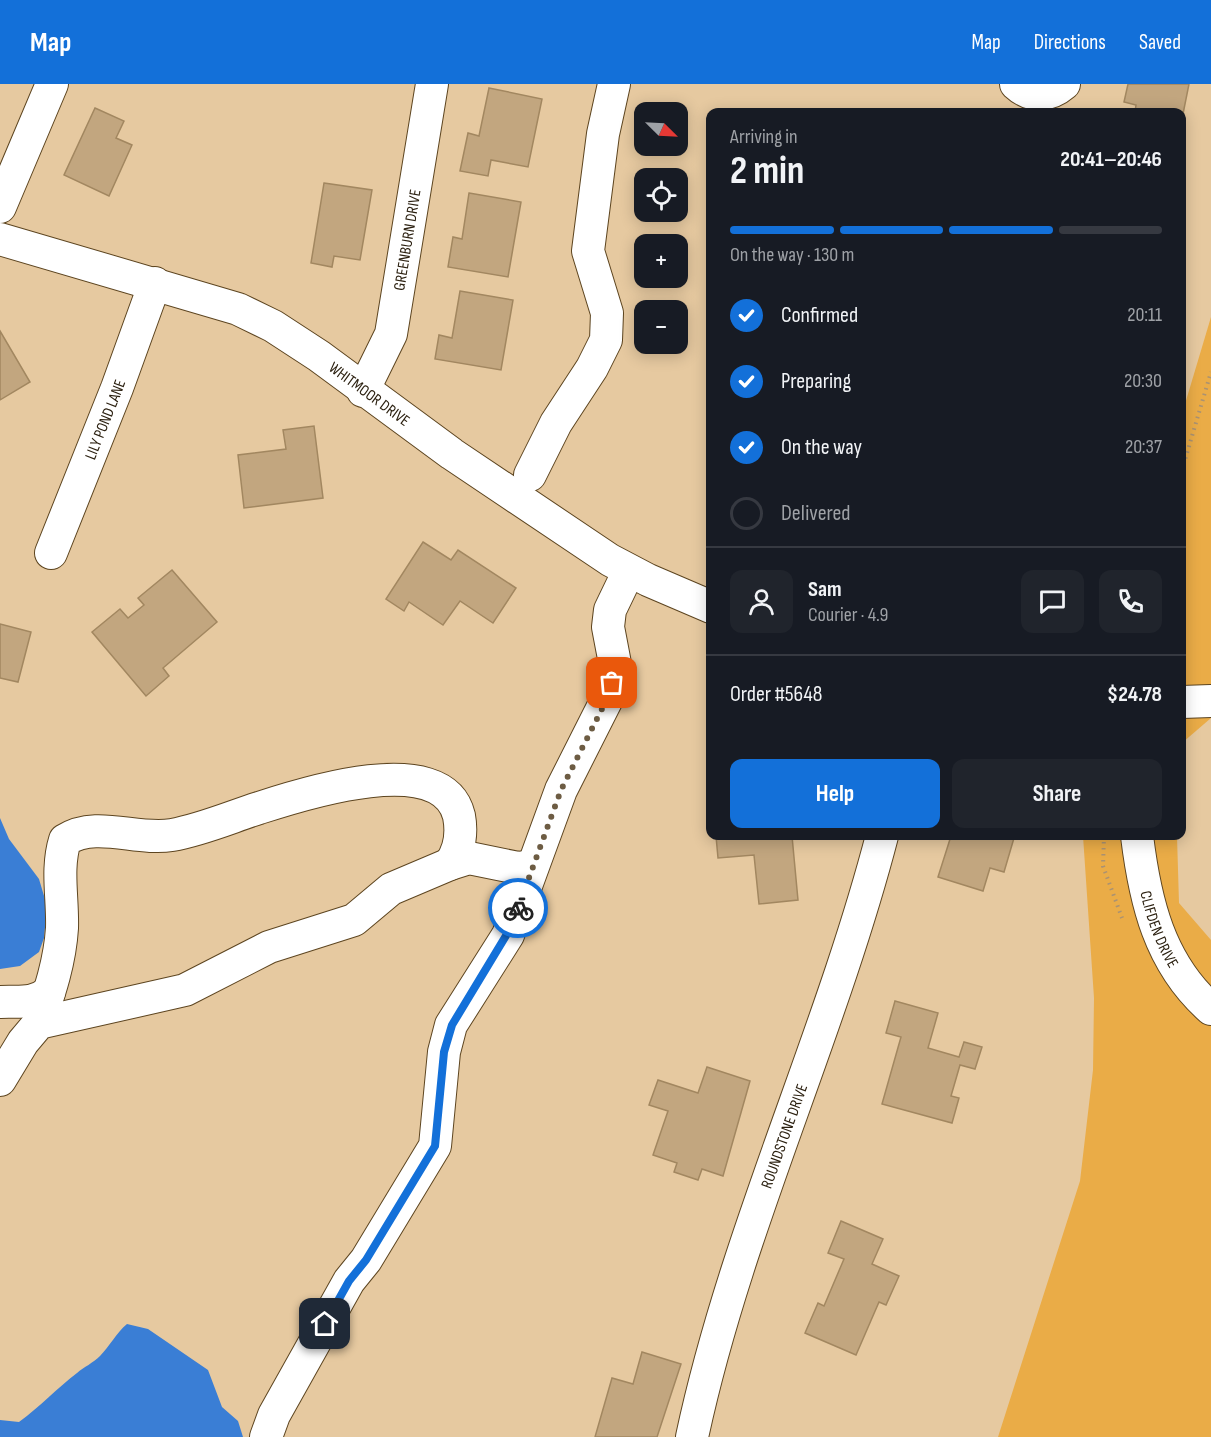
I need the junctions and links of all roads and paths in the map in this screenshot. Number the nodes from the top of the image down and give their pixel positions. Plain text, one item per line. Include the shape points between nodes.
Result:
1 (52, 84) edge
2 (432, 84) edge
3 (614, 84) edge
4 (1016, 84) edge
5 (1059, 96) edge
6 (0, 207) edge
7 (0, 239) edge
8 (155, 283) junction
9 (1211, 372) edge
10 (363, 391) junction
11 (1186, 456) edge
12 (530, 475) dead end
13 (51, 553) dead end
14 (623, 583) dead end
15 (706, 605) edge
16 (1211, 701) edge
17 (1186, 702) edge
18 (881, 840) edge
19 (1138, 840) edge
20 (450, 864) junction
21 (532, 866) junction
22 (49, 992) junction
23 (0, 1002) edge
24 (1211, 1009) edge
25 (39, 1023) junction
26 (0, 1080) edge
27 (267, 1437) edge
28 (693, 1437) edge

1 - 6 street
2 - 10 street, GREENBURN DRIVE via 390,334
3 - 12 street via 603,134 588,251 607,313 606,340
4 - 5 street via 1032,94
7 - 8 street, WHITMOOR DRIVE
8 - 10 street, WHITMOOR DRIVE via 238,309 273,326
8 - 13 street, LILY POND LANE
9 - 11 path
10 - 15 street, WHITMOOR DRIVE via 610,560
14 - 21 street via 610,610 608,627 616,669 608,697 561,790
16 - 17 street
18 - 28 street, ROUNDSTONE DRIVE via 863,908 764,1191 706,1375
19 - 24 street, CLIFDEN DRIVE via 1153,923 1175,966
20 - 21 street via 469,858 518,868
20 - 22 street via 460,839 457,808 437,787 401,780 338,785 172,835 146,837 79,831 65,840 60,857 62,927 58,964
20 - 25 street via 391,889 354,920 269,947 186,990
21 - 27 street via 507,934 452,1025 444,1052 435,1146 366,1260 349,1281 274,1415
22 - 23 street via 24,1004
22 - 25 street
25 - 26 street via 22,1042

